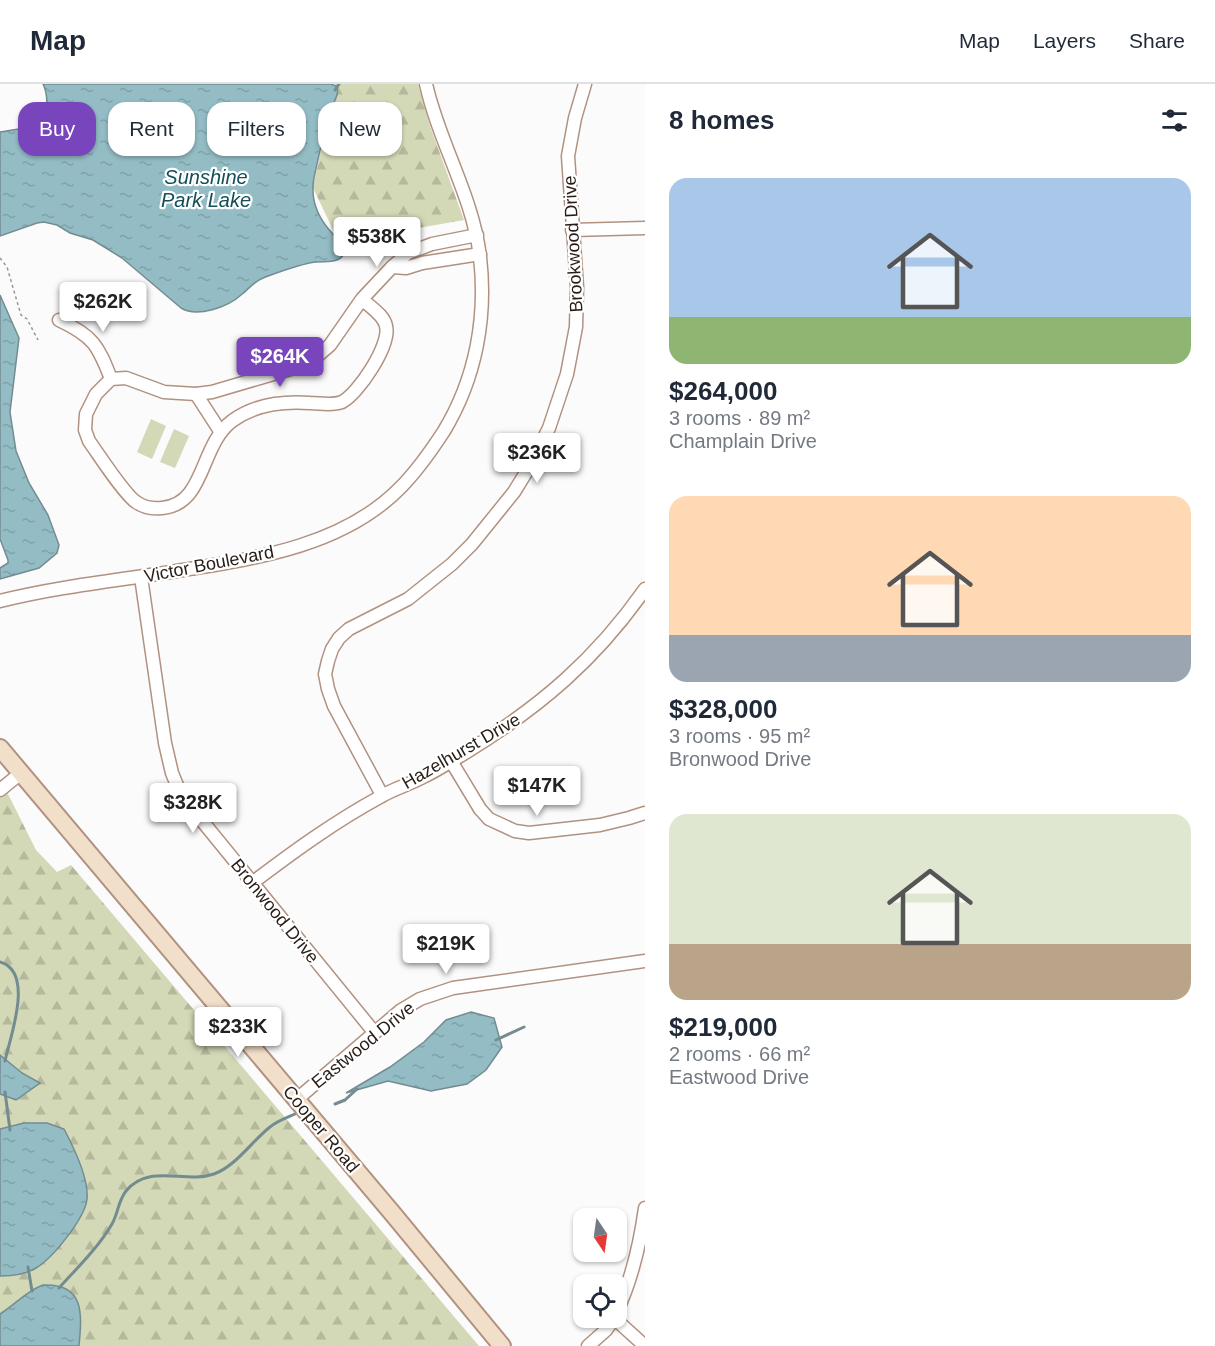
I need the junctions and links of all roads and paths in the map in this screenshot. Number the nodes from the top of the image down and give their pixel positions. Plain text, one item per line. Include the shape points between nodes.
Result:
1 (426, 84) edge
2 (585, 84) edge
3 (645, 228) edge
4 (572, 230) junction
5 (477, 236) junction
6 (480, 254) junction
7 (0, 258) edge
8 (392, 267) junction
9 (362, 300) junction
10 (59, 320) dead end
11 (38, 340) dead end
12 (111, 379) junction
13 (196, 394) junction
14 (220, 431) junction
15 (141, 577) junction
16 (645, 589) edge
17 (0, 601) edge
18 (0, 748) edge
19 (451, 761) junction
20 (21, 773) junction
21 (0, 790) edge
22 (382, 795) junction
23 (645, 813) edge
24 (252, 883) junction
25 (645, 961) edge
26 (374, 1032) junction
27 (296, 1100) junction
28 (645, 1208) edge
29 (627, 1291) edge
30 (607, 1328) edge
31 (627, 1328) edge
32 (502, 1346) edge
33 (588, 1346) edge
34 (645, 1346) edge

1 - 5 street, Victor Boulevard
2 - 4 street, Brookwood Drive via 568,156
3 - 4 street
4 - 22 street, Brookwood Drive via 576,327 553,417 530,466 514,492 452,564 408,599 349,629 330,655 325,674 334,706
5 - 6 street, Victor Boulevard
5 - 8 street via 432,243 408,253
6 - 8 street via 406,268
6 - 15 street, Victor Boulevard via 481,321 471,373 445,429 399,489 358,519 309,543 247,560
7 - 11 path via 7,267 21,315
8 - 9 street
9 - 13 street via 336,338 315,358 283,372
9 - 14 street via 385,322 387,331 380,353 353,394 336,403 268,405 243,414
10 - 12 street via 81,331 98,349
12 - 13 street via 126,378 164,392
12 - 14 street via 91,400 85,430 131,498 148,508 162,508 186,498
13 - 14 street
15 - 17 street, Victor Boulevard
15 - 24 street, Bronwood Drive via 172,773 181,795
16 - 19 street, Hazelhurst Drive via 625,618 579,669 510,725
18 - 20 street, Cooper Road
19 - 22 street, Hazelhurst Drive
19 - 23 street via 489,819 515,831 600,825
20 - 21 street
20 - 27 street, Cooper Road
22 - 24 street, Hazelhurst Drive via 326,829
24 - 26 street, Bronwood Drive
25 - 26 street, Eastwood Drive via 453,988 420,999
26 - 27 street, Eastwood Drive
27 - 32 street, Cooper Road
28 - 29 street
30 - 33 street
31 - 34 street

